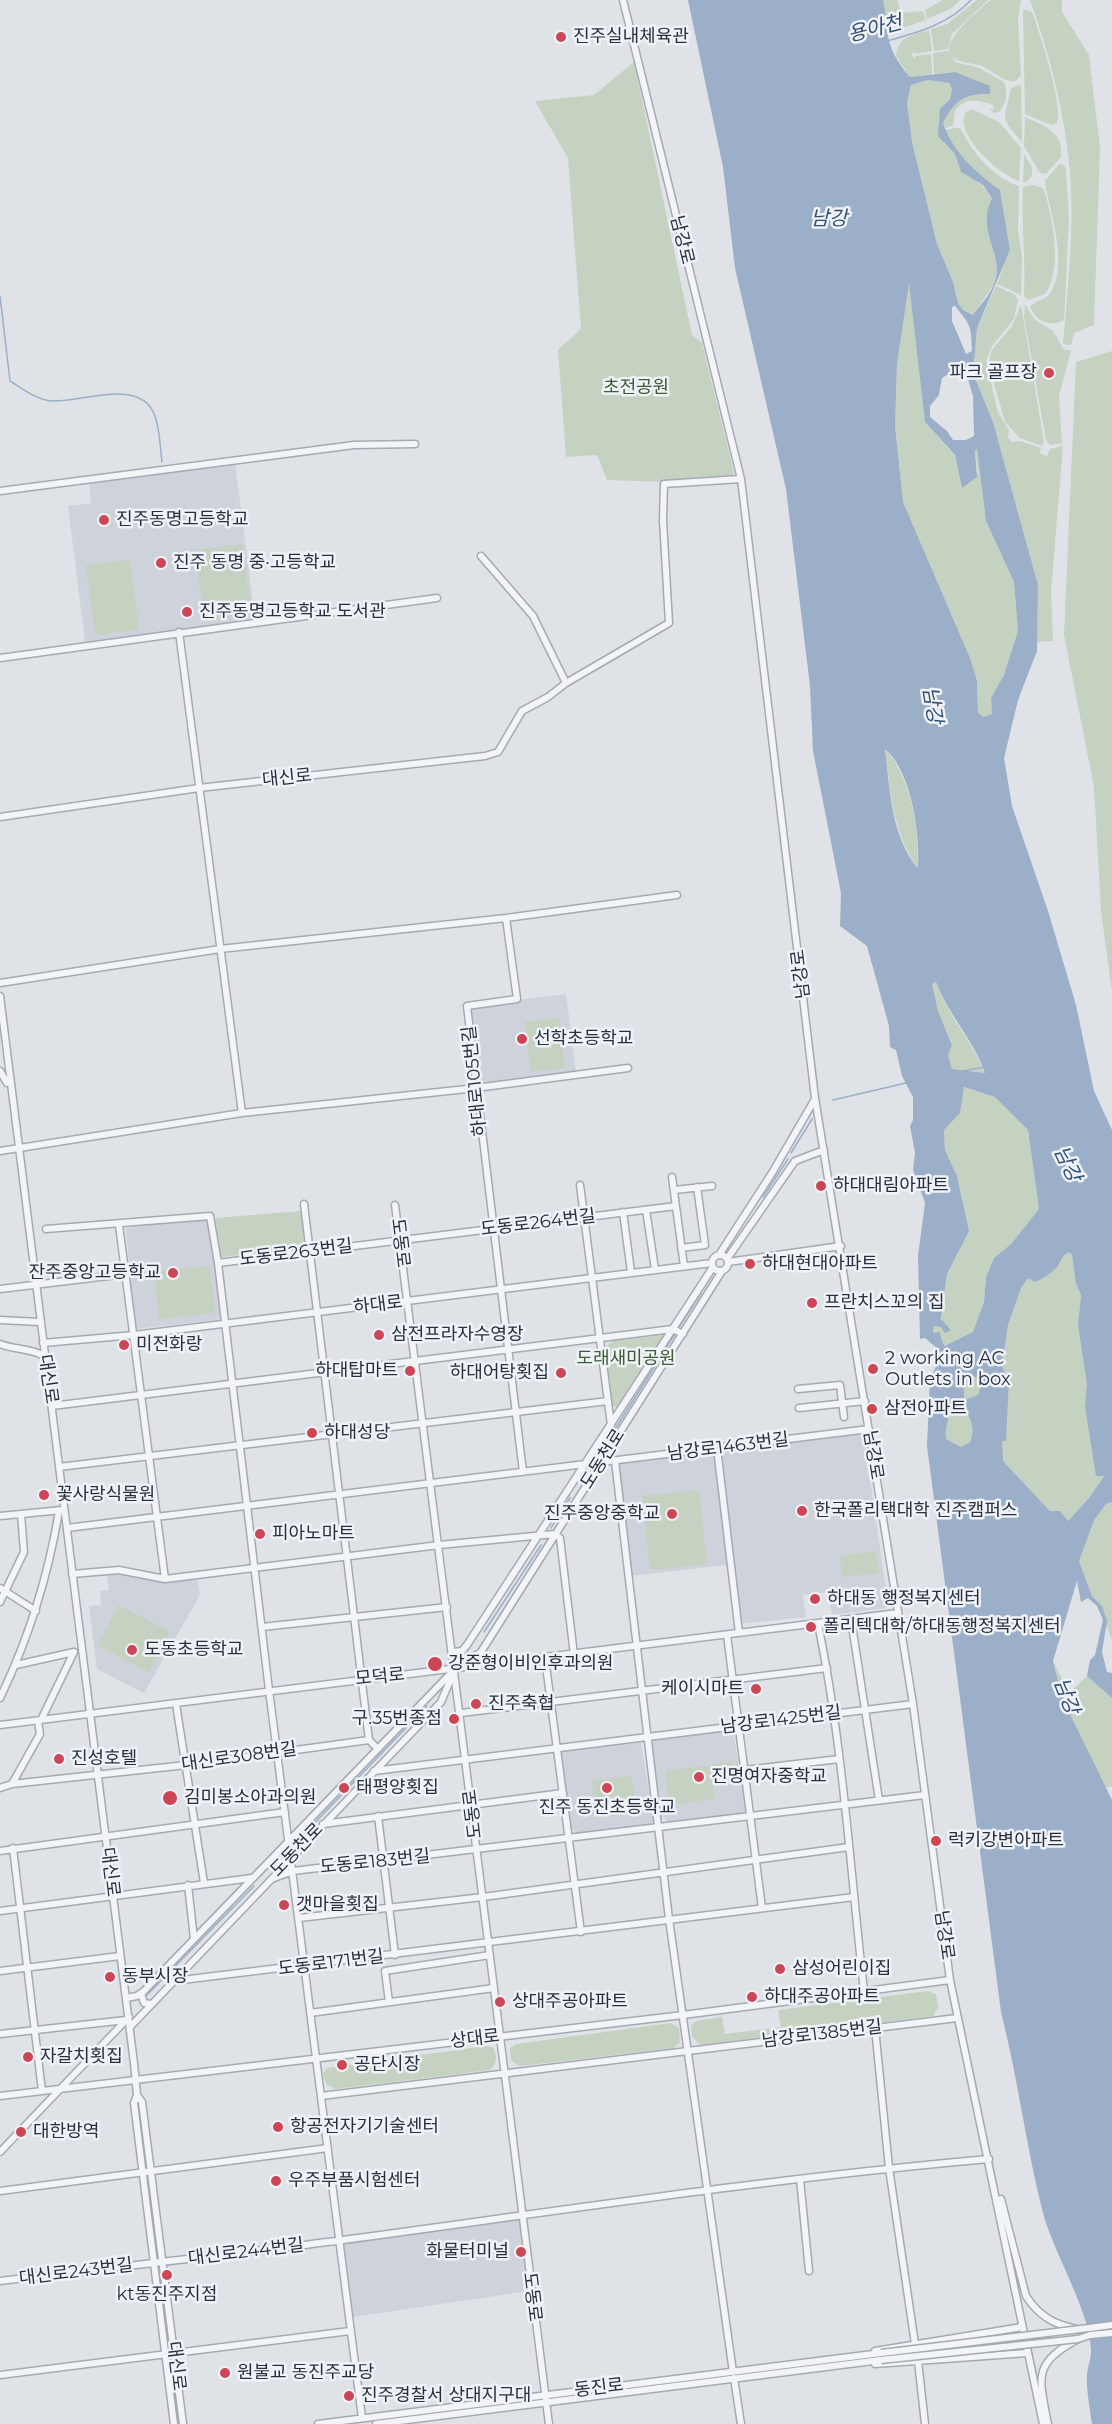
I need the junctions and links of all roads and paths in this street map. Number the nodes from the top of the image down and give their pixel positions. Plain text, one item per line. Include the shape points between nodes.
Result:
1 (623, 0) edge
2 (415, 444) dead end
3 (741, 479) junction
4 (0, 491) edge
5 (481, 556) dead end
6 (437, 598) dead end
7 (179, 632) junction
8 (0, 658) edge
9 (566, 683) junction
10 (199, 788) junction
11 (0, 817) edge
12 (677, 895) dead end
13 (506, 918) junction
14 (220, 949) junction
15 (0, 983) edge
16 (0, 996) edge
17 (1, 1012) edge
18 (3, 1024) junction
19 (0, 1032) edge
20 (8, 1058) junction
21 (0, 1059) edge
22 (628, 1068) dead end
23 (0, 1071) edge
24 (476, 1088) junction
25 (11, 1095) junction
26 (815, 1098) junction
27 (242, 1113) junction
28 (18, 1149) junction
29 (824, 1150) junction
30 (0, 1151) edge
31 (781, 1158) junction
32 (791, 1166) junction
33 (672, 1177) dead end
34 (580, 1185) dead end
35 (712, 1186) dead end
36 (697, 1187) junction
37 (674, 1190) junction
38 (304, 1204) dead end
39 (395, 1205) dead end
40 (676, 1206) junction
41 (646, 1210) junction
42 (623, 1212) junction
43 (582, 1217) junction
44 (119, 1225) junction
45 (492, 1228) junction
46 (46, 1229) dead end
47 (399, 1240) junction
48 (841, 1246) junction
49 (681, 1248) junction
50 (309, 1251) junction
51 (719, 1255) junction
52 (728, 1260) junction
53 (218, 1263) junction
54 (712, 1265) junction
55 (684, 1266) junction
56 (655, 1269) junction
57 (722, 1271) junction
58 (630, 1272) junction
59 (125, 1274) junction
60 (591, 1276) junction
61 (34, 1284) junction
62 (500, 1288) junction
63 (0, 1289) edge
64 (408, 1302) junction
65 (316, 1312) junction
66 (0, 1320) edge
67 (40, 1322) junction
68 (225, 1323) junction
69 (674, 1329) junction
70 (683, 1334) junction
71 (134, 1335) junction
72 (599, 1339) junction
73 (44, 1343) junction
74 (0, 1344) edge
75 (508, 1350) junction
76 (44, 1356) junction
77 (653, 1360) junction
78 (414, 1362) junction
79 (663, 1365) junction
80 (324, 1374) junction
81 (232, 1384) junction
82 (798, 1389) dead end
83 (141, 1396) junction
84 (608, 1401) junction
85 (865, 1401) junction
86 (842, 1403) junction
87 (52, 1406) junction
88 (800, 1408) dead end
89 (516, 1411) junction
90 (844, 1417) dead end
91 (424, 1422) junction
92 (611, 1426) junction
93 (869, 1429) junction
94 (332, 1435) junction
95 (600, 1443) junction
96 (239, 1446) junction
97 (610, 1448) junction
98 (717, 1448) junction
99 (149, 1458) junction
100 (615, 1461) junction
101 (601, 1463) junction
102 (586, 1465) junction
103 (59, 1467) junction
104 (524, 1472) junction
105 (431, 1482) junction
106 (340, 1495) junction
107 (246, 1505) junction
108 (62, 1510) junction
109 (21, 1514) junction
110 (0, 1516) edge
111 (157, 1518) junction
112 (67, 1528) junction
113 (540, 1534) junction
114 (555, 1534) junction
115 (439, 1545) junction
116 (347, 1557) junction
117 (254, 1569) junction
118 (72, 1574) junction
119 (165, 1580) junction
120 (3, 1590) edge
121 (0, 1602) edge
122 (447, 1607) junction
123 (36, 1611) junction
124 (898, 1612) junction
125 (355, 1617) junction
126 (851, 1619) junction
127 (818, 1624) junction
128 (262, 1627) junction
129 (739, 1633) junction
130 (727, 1635) junction
131 (467, 1645) junction
132 (638, 1646) junction
133 (77, 1651) junction
134 (453, 1652) junction
135 (481, 1652) junction
136 (574, 1654) junction
137 (546, 1658) junction
138 (16, 1665) junction
139 (827, 1668) junction
140 (455, 1669) junction
141 (360, 1678) junction
142 (734, 1679) junction
143 (434, 1689) junction
144 (269, 1690) junction
145 (642, 1690) junction
146 (0, 1698) edge
147 (441, 1701) junction
148 (551, 1701) junction
149 (176, 1704) junction
150 (913, 1704) junction
151 (866, 1709) junction
152 (461, 1713) junction
153 (89, 1714) junction
154 (833, 1714) junction
155 (40, 1721) junction
156 (0, 1725) edge
157 (740, 1725) junction
158 (648, 1737) junction
159 (369, 1740) junction
160 (557, 1747) junction
161 (377, 1748) junction
162 (278, 1752) junction
163 (466, 1759) junction
164 (839, 1759) junction
165 (186, 1765) junction
166 (745, 1770) junction
167 (374, 1771) junction
168 (97, 1775) junction
169 (12, 1784) junction
170 (0, 1788) edge
171 (563, 1793) junction
172 (925, 1795) junction
173 (879, 1800) junction
174 (472, 1803) junction
175 (845, 1805) junction
176 (285, 1812) junction
177 (378, 1816) junction
178 (750, 1817) junction
179 (195, 1824) junction
180 (323, 1824) junction
181 (660, 1828) junction
182 (298, 1829) junction
183 (105, 1836) junction
184 (289, 1838) junction
185 (309, 1838) junction
186 (569, 1840) junction
187 (849, 1847) junction
188 (13, 1848) junction
189 (0, 1851) edge
190 (477, 1851) junction
191 (274, 1854) junction
192 (291, 1856) junction
193 (756, 1859) junction
194 (384, 1862) junction
195 (282, 1866) junction
196 (293, 1871) junction
197 (665, 1872) junction
198 (252, 1878) junction
199 (274, 1878) dead end
200 (204, 1883) junction
201 (576, 1884) junction
202 (188, 1885) junction
203 (113, 1895) junction
204 (483, 1897) junction
205 (854, 1897) junction
206 (20, 1907) junction
207 (390, 1908) junction
208 (762, 1908) junction
209 (0, 1911) edge
210 (299, 1918) junction
211 (669, 1919) junction
212 (581, 1932) junction
213 (194, 1939) junction
214 (488, 1943) junction
215 (395, 1955) junction
216 (490, 1955) junction
217 (120, 1956) junction
218 (305, 1965) junction
219 (27, 1968) junction
220 (0, 1971) edge
221 (950, 1980) junction
222 (173, 1981) junction
223 (494, 1988) junction
224 (864, 1991) junction
225 (141, 1993) junction
226 (126, 1998) junction
227 (389, 2002) junction
228 (151, 2004) junction
229 (310, 2013) junction
230 (683, 2015) junction
231 (128, 2018) junction
232 (957, 2018) junction
233 (130, 2027) junction
234 (875, 2028) junction
235 (35, 2030) junction
236 (0, 2034) edge
237 (500, 2036) junction
238 (687, 2050) junction
239 (316, 2058) junction
240 (504, 2072) junction
241 (136, 2079) junction
242 (61, 2088) junction
243 (42, 2091) junction
244 (137, 2095) junction
245 (0, 2096) edge
246 (321, 2096) junction
247 (983, 2134) junction
248 (328, 2148) junction
249 (0, 2152) edge
250 (989, 2160) junction
251 (889, 2168) junction
252 (151, 2171) junction
253 (142, 2172) junction
254 (800, 2179) junction
255 (0, 2190) edge
256 (706, 2190) junction
257 (522, 2216) junction
258 (339, 2240) junction
259 (163, 2262) junction
260 (153, 2263) junction
261 (810, 2271) dead end
262 (0, 2281) edge
263 (1112, 2325) edge
264 (1022, 2327) junction
265 (1079, 2329) junction
266 (350, 2331) junction
267 (1112, 2333) edge
268 (1078, 2339) junction
269 (915, 2344) junction
270 (174, 2353) junction
271 (1027, 2353) junction
272 (166, 2354) junction
273 (881, 2357) junction
274 (918, 2361) junction
275 (796, 2367) junction
276 (0, 2375) edge
277 (734, 2375) junction
278 (546, 2398) junction
279 (172, 2406) junction
280 (182, 2413) junction
281 (362, 2418) junction
282 (169, 2424) edge
283 (174, 2424) edge
284 (183, 2424) edge
285 (188, 2424) edge
286 (318, 2424) edge
287 (376, 2424) edge
288 (549, 2424) edge
289 (741, 2424) edge
290 (925, 2424) edge
291 (1043, 2424) edge
292 (1048, 2424) edge

1 - 3 street, 남강로
2 - 4 street via 354,445
3 - 9 street via 664,484 669,623
3 - 26 street, 남강로
5 - 9 street via 533,616
6 - 7 street
7 - 8 street
7 - 10 street
9 - 10 street, 대신로 via 522,711 498,752 485,756
10 - 11 street, 대신로
10 - 14 street
12 - 13 street
13 - 14 street
13 - 24 street, 하대로105번길 via 517,999 467,1005
14 - 15 street
14 - 27 street
16 - 17 street, 대신로
17 - 18 street, 대신로
18 - 19 street
18 - 20 street, 대신로
20 - 21 street
20 - 25 street, 대신로
22 - 24 street
23 - 25 street
24 - 27 street
24 - 45 street, 하대로105번길
25 - 28 street, 대신로
26 - 29 street, 남강로
26 - 31 street
27 - 28 street
28 - 30 street
28 - 61 street, 대신로
29 - 32 street via 797,1159
29 - 48 street, 남강로
31 - 32 street via 789,1155
31 - 51 street
32 - 52 street
33 - 37 street
34 - 43 street
35 - 36 street
36 - 37 street
36 - 49 street via 705,1245
37 - 40 street
38 - 50 street
39 - 47 street, 도동로
40 - 41 street, 도동로264번길
40 - 49 street
41 - 42 street, 도동로264번길
41 - 56 street
42 - 43 street, 도동로264번길
42 - 58 street
43 - 45 street, 도동로264번길
43 - 60 street
44 - 46 street
44 - 53 street via 210,1216
44 - 59 street
45 - 47 street, 도동로264번길
45 - 62 street, 하대로105번길
47 - 50 street, 도동로263번길
47 - 64 street, 도동로
48 - 52 street
48 - 85 street, 남강로
49 - 55 street
50 - 53 street, 도동로263번길
50 - 65 street
51 - 52 street
51 - 54 street, 도동천로
52 - 57 street, 도동천로 via 728,1267
53 - 68 street, 도동로263번길
54 - 55 street, 하대로
54 - 57 street
54 - 69 street, 도동천로
55 - 56 street, 하대로
56 - 58 street, 하대로
57 - 70 street, 도동천로
58 - 60 street, 하대로
59 - 61 street
59 - 71 street
60 - 62 street, 하대로
60 - 72 street
61 - 63 street
61 - 67 street, 대신로
62 - 64 street, 하대로
62 - 75 street, 하대로105번길
64 - 65 street, 하대로
64 - 78 street, 도동로
65 - 68 street, 하대로
65 - 80 street
66 - 67 street
67 - 73 street, 대신로
68 - 71 street, 하대로
68 - 81 street, 도동로263번길
69 - 70 street
69 - 72 street
69 - 77 street, 도동천로
70 - 79 street, 도동천로
71 - 73 street, 하대로
71 - 83 street
72 - 75 street
72 - 84 street
73 - 76 street, 대신로
74 - 76 street
75 - 78 street
75 - 89 street, 하대로105번길
76 - 87 street, 대신로
77 - 79 street via 660,1358
77 - 92 street, 도동천로
78 - 80 street
78 - 91 street, 도동로
79 - 97 street, 도동천로
80 - 81 street
80 - 94 street
81 - 83 street
81 - 96 street, 도동로263번길
82 - 86 street via 840,1385
83 - 87 street
83 - 99 street
84 - 89 street
84 - 92 street
85 - 86 street
85 - 93 street, 남강로
86 - 88 street
86 - 90 street
87 - 103 street, 대신로
89 - 91 street
89 - 104 street, 하대로105번길
91 - 94 street
91 - 105 street, 도동로
92 - 95 street, 도동천로
93 - 98 street, 남강로1463번길
93 - 124 street, 남강로
94 - 96 street
94 - 106 street
95 - 97 street via 602,1448
95 - 102 street, 도동천로
96 - 99 street
96 - 107 street, 도동로263번길
97 - 101 street, 도동천로
98 - 100 street, 남강로1463번길
98 - 129 street
99 - 103 street
99 - 111 street
100 - 101 street, 남강로1463번길
100 - 132 street
101 - 102 street, 남강로1463번길
101 - 114 street, 도동천로
102 - 104 street, 남강로1463번길
102 - 113 street, 도동천로
103 - 108 street, 대신로
104 - 105 street, 남강로1463번길
105 - 106 street, 남강로1463번길
105 - 115 street, 도동로
106 - 107 street, 남강로1463번길
106 - 116 street
107 - 111 street, 남강로1463번길
107 - 117 street, 도동로263번길
108 - 109 street
108 - 112 street, 대신로
108 - 123 street
109 - 110 street
109 - 120 street via 24,1552
111 - 112 street, 남강로1463번길
111 - 119 street
112 - 118 street, 대신로
113 - 114 street
113 - 115 street
113 - 131 street, 도동천로
114 - 135 street, 도동천로
114 - 136 street via 560,1538
115 - 116 street
115 - 122 street, 도동로
116 - 117 street
116 - 125 street
117 - 119 street
117 - 128 street, 도동로263번길
118 - 119 street via 119,1570
118 - 133 street, 대신로
120 - 121 street
120 - 123 street
122 - 125 street
122 - 134 street, 도동로
123 - 138 street
124 - 126 street, 모덕로
124 - 150 street, 남강로
125 - 128 street
125 - 141 street
126 - 127 street, 모덕로
126 - 151 street
127 - 129 street, 모덕로
127 - 139 street
128 - 144 street, 도동로263번길
129 - 130 street, 모덕로
130 - 132 street, 모덕로
130 - 142 street
131 - 134 street via 462,1651
131 - 135 street via 471,1652
132 - 136 street, 모덕로
132 - 145 street
133 - 138 street
133 - 153 street, 대신로
133 - 155 street
134 - 140 street, 도동로
135 - 140 street, 도동천로
136 - 137 street, 모덕로
137 - 140 street, 모덕로
137 - 148 street
138 - 146 street
139 - 142 street
139 - 154 street
140 - 141 street, 모덕로
140 - 143 street, 도동천로
140 - 147 street, 도동천로
140 - 152 street, 도동로
141 - 144 street, 모덕로
141 - 159 street
142 - 145 street
142 - 157 street
143 - 147 street via 439,1691
143 - 161 street, 도동천로
144 - 149 street, 모덕로
144 - 162 street, 도동로263번길
145 - 148 street
145 - 158 street
147 - 167 street, 도동천로
148 - 152 street
148 - 160 street
149 - 153 street, 모덕로
149 - 165 street
150 - 151 street, 남강로1425번길
150 - 172 street, 남강로
151 - 154 street, 남강로1425번길
151 - 173 street
152 - 163 street, 도동로
153 - 155 street, 모덕로
153 - 168 street, 대신로
154 - 157 street, 남강로1425번길
154 - 164 street
155 - 156 street, 모덕로
155 - 169 street via 40,1734
157 - 158 street, 남강로1425번길
157 - 166 street
158 - 160 street, 남강로1425번길
158 - 181 street
159 - 161 street
159 - 162 street, 대신로308번길
160 - 163 street, 남강로1425번길
160 - 171 street
161 - 182 street, 도동천로
162 - 165 street, 대신로308번길
162 - 176 street, 도동로263번길
163 - 167 street, 남강로1425번길
163 - 174 street, 도동로
164 - 166 street
164 - 175 street
165 - 168 street, 대신로308번길
165 - 179 street
166 - 178 street
167 - 180 street, 도동천로
168 - 169 street, 대신로308번길
168 - 183 street, 대신로
169 - 170 street, 대신로308번길
171 - 174 street
171 - 186 street
172 - 173 street, 도동로183번길
172 - 221 street, 남강로
173 - 175 street, 도동로183번길
174 - 177 street
174 - 190 street, 도동로
175 - 178 street, 도동로183번길
175 - 187 street
176 - 179 street
176 - 184 street, 도동로263번길
177 - 180 street
177 - 194 street
178 - 181 street, 도동로183번길
178 - 193 street
179 - 183 street
179 - 200 street
180 - 185 street, 도동천로
181 - 186 street, 도동로183번길
181 - 197 street
182 - 184 street, 도동천로
182 - 185 street via 299,1836
183 - 188 street
183 - 203 street, 대신로
184 - 191 street, 도동천로
184 - 192 street, 도동로263번길
185 - 192 street, 도동천로
186 - 190 street, 도동로183번길
186 - 201 street
187 - 193 street
187 - 205 street
188 - 189 street
188 - 206 street
190 - 194 street, 도동로183번길
190 - 204 street, 도동로
191 - 195 street via 280,1856
191 - 198 street, 도동천로
192 - 195 street, 도동천로
192 - 196 street, 도동로263번길
193 - 197 street
193 - 208 street
194 - 196 street, 도동로183번길
194 - 207 street
195 - 222 street, 도동천로
196 - 199 street, 도동로183번길
196 - 210 street, 도동로263번길
197 - 201 street
197 - 211 street
198 - 200 street
198 - 213 street, 도동천로
200 - 202 street
201 - 204 street
201 - 212 street
202 - 203 street
202 - 213 street
203 - 206 street
203 - 217 street, 대신로
204 - 207 street
204 - 214 street, 도동로
205 - 208 street, 도동로171번길
205 - 224 street
206 - 209 street
206 - 219 street
207 - 210 street
207 - 215 street
208 - 211 street, 도동로171번길
210 - 218 street, 도동로263번길
211 - 212 street, 도동로171번길
211 - 230 street
212 - 214 street, 도동로171번길
213 - 225 street, 도동천로
214 - 215 street, 도동로171번길
214 - 216 street, 도동로
215 - 218 street, 도동로171번길
216 - 223 street, 도동로
216 - 227 street via 385,1971
217 - 219 street
217 - 226 street, 대신로
218 - 222 street, 도동로171번길
218 - 229 street, 도동로263번길
219 - 220 street
219 - 235 street
221 - 224 street, 상대로
221 - 232 street, 남강로
222 - 228 street, 도동천로
223 - 227 street
223 - 237 street, 도동로
224 - 230 street, 상대로
225 - 226 street, 도동천로
225 - 228 street via 144,2003
226 - 231 street, 대신로
227 - 229 street
228 - 233 street, 도동천로
229 - 239 street, 도동로263번길
230 - 237 street, 상대로
230 - 238 street
231 - 233 street, 대신로
231 - 235 street
231 - 242 street
232 - 234 street, 남강로1385번길
232 - 247 street, 남강로
233 - 241 street, 대신로
234 - 238 street, 남강로1385번길
234 - 251 street
235 - 236 street
235 - 243 street
237 - 239 street, 상대로
237 - 240 street, 도동로
238 - 240 street, 남강로1385번길
238 - 256 street
239 - 241 street, 상대로
239 - 246 street, 도동로263번길
240 - 246 street, 남강로1385번길
240 - 257 street, 도동로
241 - 242 street, 상대로
241 - 244 street, 대신로
242 - 243 street, 상대로
242 - 249 street
243 - 245 street, 상대로
244 - 252 street, 대신로 via 142,2103
244 - 253 street, 대신로 via 134,2103
246 - 248 street, 도동로263번길
247 - 250 street, 남강로
247 - 265 street via 1026,2296 1034,2309 1050,2321
248 - 252 street
248 - 258 street, 도동로263번길
250 - 251 street, 대신로244번길
250 - 264 street, 남강로
251 - 254 street, 대신로244번길
251 - 269 street
252 - 253 street
252 - 259 street, 대신로
253 - 255 street
253 - 260 street, 대신로
254 - 256 street, 대신로244번길
254 - 261 street
256 - 257 street, 대신로244번길
256 - 277 street
257 - 258 street, 대신로244번길
257 - 278 street, 도동로
258 - 259 street, 대신로244번길
258 - 266 street, 도동로263번길
259 - 260 street, 대신로244번길
259 - 270 street, 대신로
260 - 262 street, 대신로243번길
260 - 272 street, 대신로
263 - 265 street
264 - 269 street
264 - 271 street, 남강로
265 - 273 street, bridge
266 - 270 street
266 - 281 street, 도동로263번길
267 - 268 street, bridge
268 - 273 street, bridge
268 - 292 street via 1055,2352 1044,2365 1042,2391
269 - 275 street
270 - 272 street
270 - 280 street, 대신로
271 - 274 street
271 - 291 street, 남강로
272 - 276 street
272 - 279 street, 대신로
273 - 275 street, 동진로
274 - 275 street
274 - 290 street
275 - 277 street, 동진로
277 - 278 street, 동진로
277 - 289 street
278 - 281 street, 동진로
278 - 287 street, 동진로
278 - 288 street, 도동로
279 - 282 street
279 - 283 street, 대신로
280 - 284 street, 대신로
280 - 285 street
281 - 286 street, 동진로

